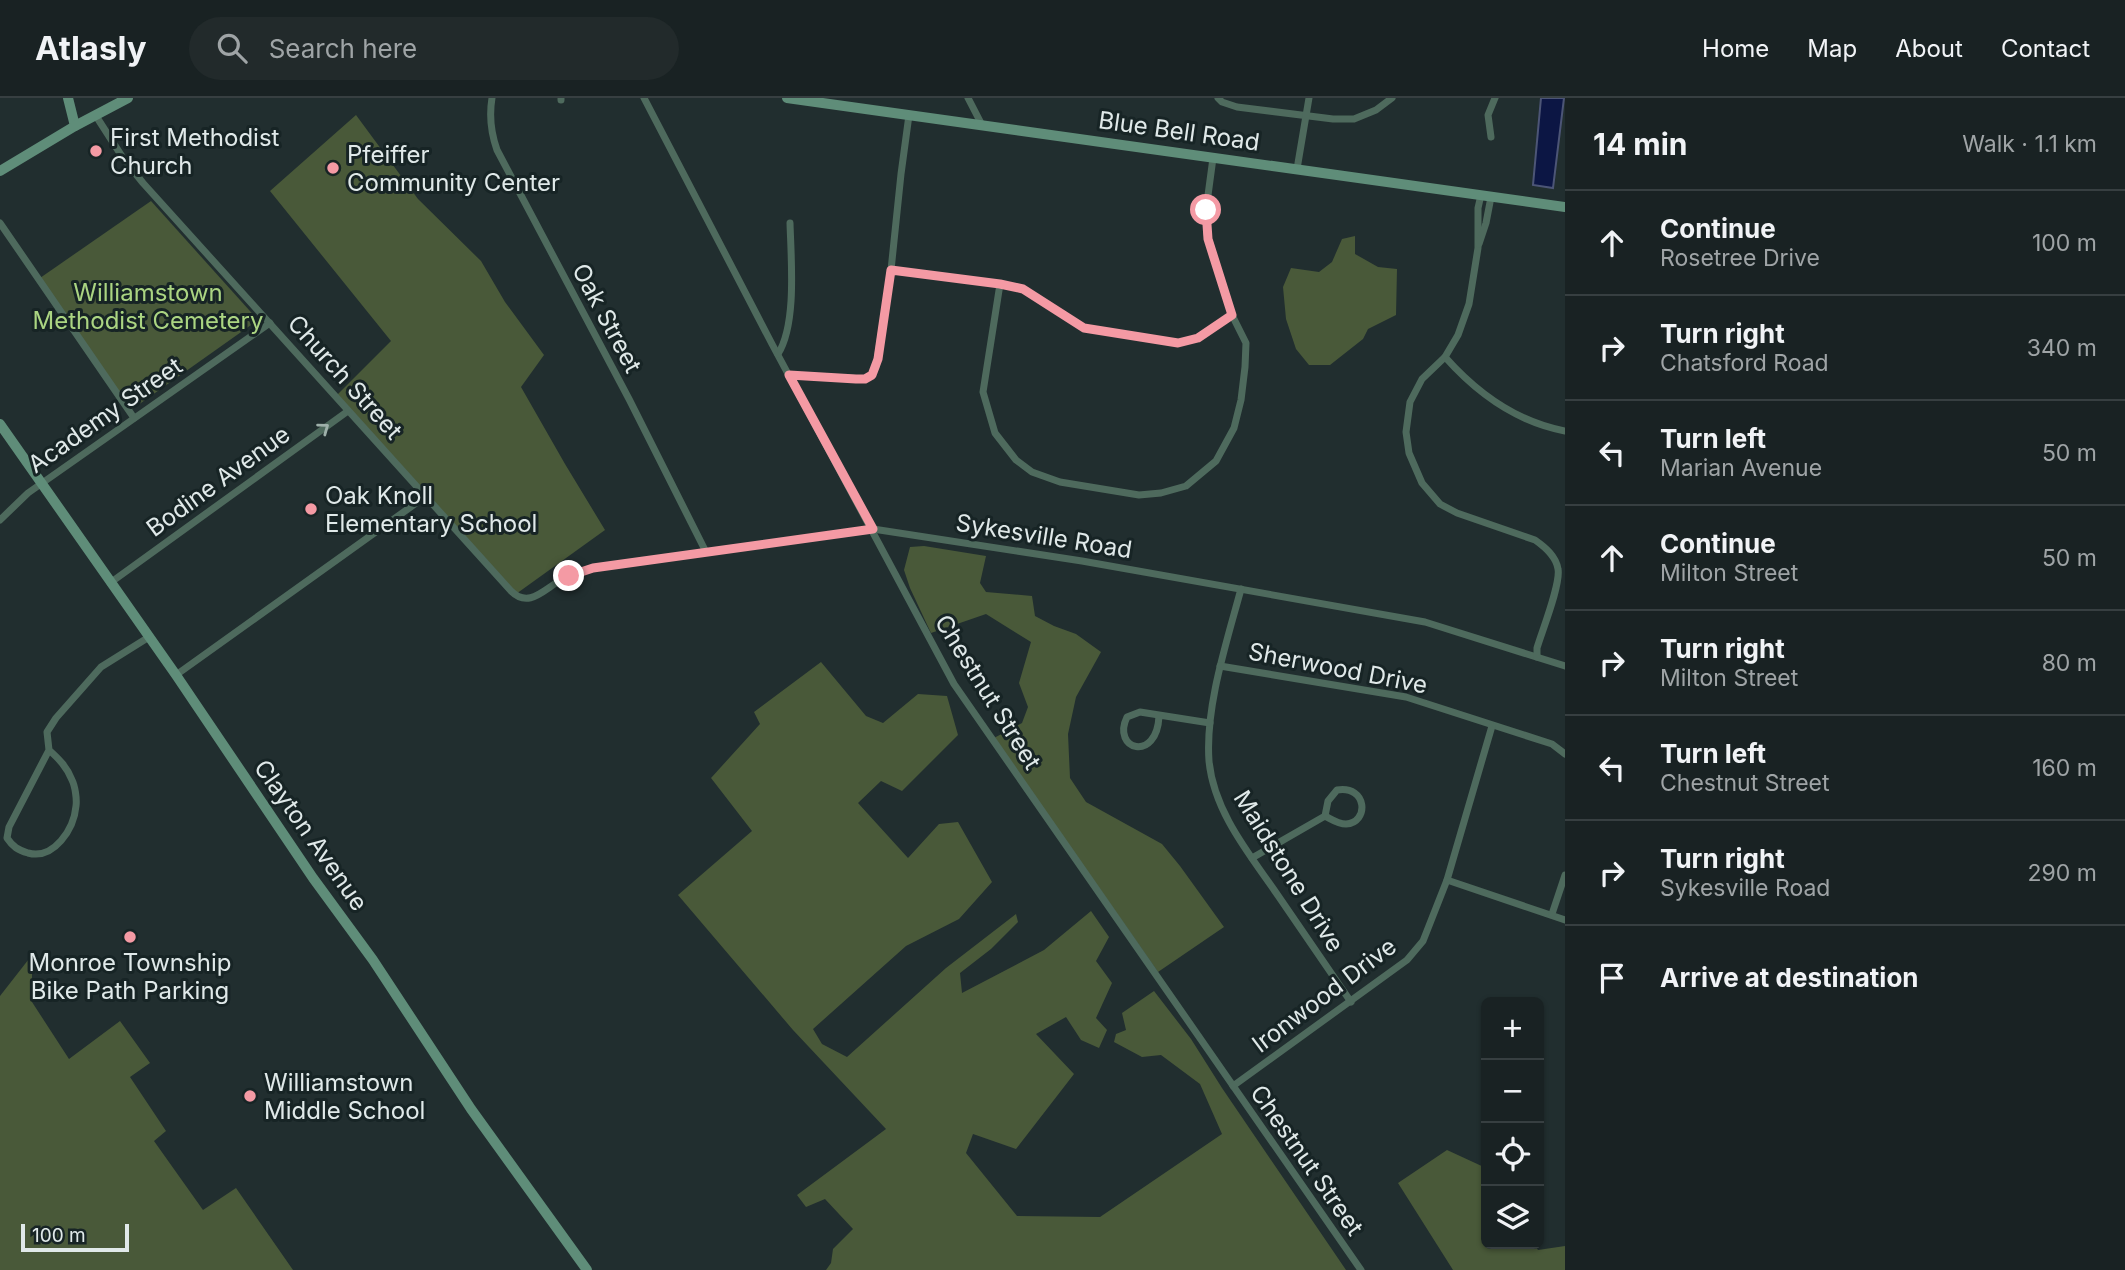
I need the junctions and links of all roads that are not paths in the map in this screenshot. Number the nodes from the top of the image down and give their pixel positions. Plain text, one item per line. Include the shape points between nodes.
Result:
1 (68, 98) edge
2 (128, 98) edge
3 (492, 98) edge
4 (644, 98) edge
5 (792, 98) edge
6 (968, 98) edge
7 (1218, 98) edge
8 (1308, 98) edge
9 (1392, 98) edge
10 (1495, 98) edge
11 (817, 100) edge
12 (909, 115) junction
13 (96, 116) junction
14 (1305, 116) junction
15 (982, 125) junction
16 (75, 126) junction
17 (1491, 136) dead end
18 (1213, 158) junction
19 (1297, 169) junction
20 (0, 172) edge
21 (1486, 196) junction
22 (1565, 207) edge
23 (0, 223) edge
24 (790, 223) dead end
25 (891, 270) junction
26 (1000, 284) junction
27 (1232, 315) junction
28 (270, 323) junction
29 (778, 354) junction
30 (1445, 357) junction
31 (789, 375) junction
32 (348, 411) junction
33 (134, 418) junction
34 (0, 424) edge
35 (1565, 431) edge
36 (43, 483) junction
37 (426, 496) junction
38 (0, 520) edge
39 (873, 529) junction
40 (706, 552) junction
41 (1561, 568) edge
42 (110, 583) junction
43 (1241, 589) junction
44 (516, 596) joint
45 (149, 637) junction
46 (1536, 657) junction
47 (1220, 666) junction
48 (1565, 666) edge
49 (176, 675) junction
50 (1159, 716) junction
51 (1210, 723) junction
52 (1492, 726) junction
53 (49, 750) junction
54 (1565, 754) edge
55 (1325, 816) junction
56 (1252, 858) junction
57 (1565, 875) edge
58 (1447, 880) junction
59 (1552, 914) junction
60 (1565, 920) edge
61 (1351, 1002) junction
62 (1233, 1086) junction
63 (587, 1270) edge
64 (1361, 1270) edge

1 - 16 main road
2 - 13 main road
3 - 40 street, Oak Street via 490,119 497,150
4 - 29 street, Chestnut Street
5 - 11 main road, Blue Bell Road
6 - 15 street
7 - 14 street via 1237,107
8 - 14 street
9 - 14 street via 1354,119
10 - 17 street via 1488,115
11 - 12 main road, Blue Bell Road
12 - 15 main road, Blue Bell Road
12 - 25 street
13 - 16 main road
13 - 28 street, Church Street via 131,169
14 - 19 street
15 - 18 main road, Blue Bell Road
16 - 20 main road
18 - 19 main road, Blue Bell Road
18 - 27 street via 1207,234
19 - 21 main road, Blue Bell Road
21 - 22 main road, Blue Bell Road
21 - 30 street via 1486,223 1469,304
23 - 33 street
24 - 29 street via 790,315
25 - 26 street
25 - 31 street via 872,375 865,379
26 - 27 street via 1023,289 1084,328 1125,336 1178,343 1198,338
26 - 27 street via 984,392 995,433 1032,472 1060,482 1139,495 1186,486 1216,461 1234,428 1246,343
28 - 32 street, Church Street
28 - 33 street, Academy Street
29 - 31 street, Chestnut Street
30 - 35 street via 1511,413
30 - 41 street via 1422,379 1410,402 1409,453 1422,483 1440,504 1457,513 1535,540
31 - 39 street, Chestnut Street
32 - 37 street, Church Street
42 -> 32 street, Bodine Avenue
33 - 36 street, Academy Street
34 - 36 main road, Clayton Avenue
36 - 38 street, Academy Street
36 - 42 main road, Clayton Avenue
37 - 44 street, Church Street
37 - 49 street
39 - 40 street, Sykesville Road
39 - 43 street, Sykesville Road
39 - 62 street, Chestnut Street via 964,699
40 - 44 street, Sykesville Road via 593,568 534,597
41 - 46 street
42 - 45 main road, Clayton Avenue
43 - 46 street, Sykesville Road via 1425,622
43 - 47 street, Maidstone Drive
45 - 49 main road, Clayton Avenue
45 - 53 street via 101,667 47,732
46 - 48 street, Sykesville Road
47 - 51 street, Maidstone Drive
47 - 52 street, Sherwood Drive via 1406,697
49 - 63 main road, Clayton Avenue via 471,1109
50 - 50 street via 1140,712 1127,717 1124,737 1143,747 1157,731
50 - 51 street
51 - 56 street, Maidstone Drive via 1209,762 1222,810
52 - 54 street, Sherwood Drive via 1552,744
52 - 58 street, Ironwood Drive
53 - 53 street via 73,781 76,806 67,835 37,855 19,850 7,838
55 - 55 street via 1338,823 1353,822 1361,811 1359,796 1337,790 1328,801
55 - 56 street
56 - 61 street, Maidstone Drive
57 - 59 street
58 - 59 street
58 - 61 street, Ironwood Drive via 1423,941 1407,960
59 - 60 street
61 - 62 street, Ironwood Drive
62 - 64 street, Chestnut Street

